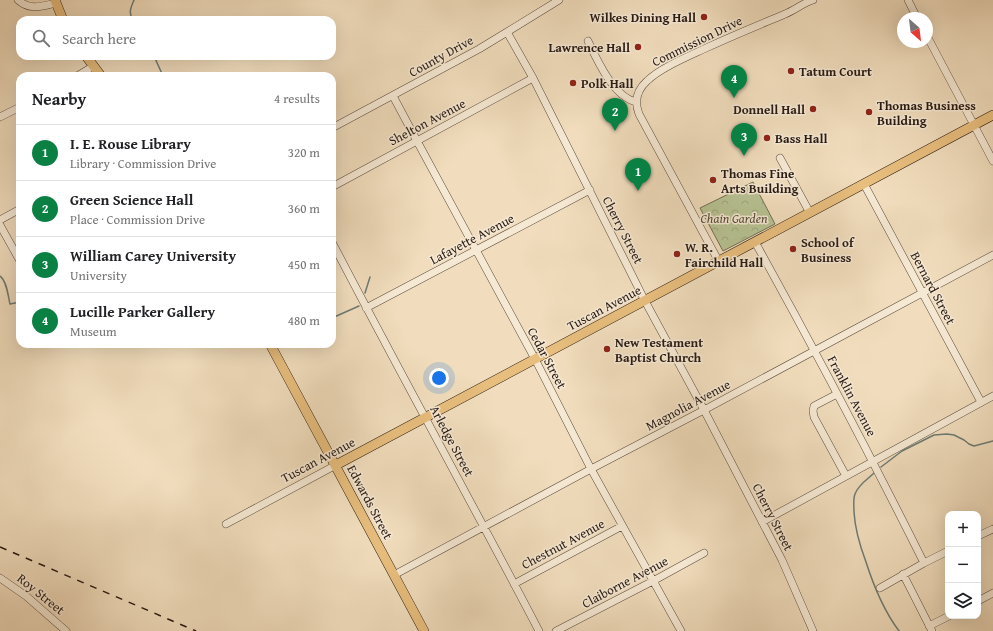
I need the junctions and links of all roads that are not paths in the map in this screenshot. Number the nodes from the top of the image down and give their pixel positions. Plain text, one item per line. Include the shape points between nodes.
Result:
1 (18, 0) edge
2 (559, 0) edge
3 (813, 0) edge
4 (908, 0) edge
5 (55, 2) edge
6 (915, 12) edge
7 (61, 16) edge
8 (507, 32) junction
9 (588, 42) dead end
10 (933, 47) edge
11 (89, 60) edge
12 (94, 66) junction
13 (84, 72) edge
14 (98, 72) edge
15 (533, 78) junction
16 (393, 96) junction
17 (637, 102) junction
18 (16, 109) edge
19 (993, 115) edge
20 (0, 117) edge
21 (336, 126) edge
22 (974, 126) junction
23 (416, 141) junction
24 (780, 158) dead end
25 (993, 161) edge
26 (864, 184) junction
27 (336, 185) edge
28 (590, 190) junction
29 (16, 211) edge
30 (810, 213) junction
31 (0, 220) edge
32 (0, 225) edge
33 (756, 242) junction
34 (336, 250) edge
35 (476, 251) junction
36 (16, 254) edge
37 (993, 255) edge
38 (719, 262) junction
39 (922, 292) junction
40 (645, 301) junction
41 (366, 308) junction
42 (272, 348) edge
43 (815, 351) junction
44 (535, 359) junction
45 (837, 394) junction
46 (993, 396) edge
47 (981, 402) junction
48 (704, 410) junction
49 (426, 418) junction
50 (873, 461) junction
51 (336, 465) junction
52 (591, 469) junction
53 (846, 476) junction
54 (762, 522) junction
55 (226, 524) dead end
56 (622, 526) junction
57 (484, 527) junction
58 (993, 529) edge
59 (981, 535) edge
60 (945, 552) edge
61 (704, 553) dead end
62 (924, 563) junction
63 (903, 574) junction
64 (394, 575) junction
65 (0, 578) edge
66 (653, 581) junction
67 (514, 584) junction
68 (880, 588) dead end
69 (993, 593) edge
70 (981, 599) edge
71 (945, 619) edge
72 (930, 629) edge
73 (811, 630) edge
74 (66, 631) edge
75 (424, 631) edge
76 (539, 631) edge
77 (556, 631) edge
78 (681, 631) edge

1 - 5 street via 33,7
2 - 8 street, County Drive
3 - 17 street, Commission Drive via 668,67 646,81 639,90
4 - 6 street
5 - 7 main road
8 - 15 street, Cherry Street
8 - 16 street, County Drive
9 - 17 street via 608,80 619,92 631,101
10 - 22 street
11 - 12 main road
12 - 13 street
12 - 14 main road
15 - 23 street, Shelton Avenue
15 - 28 street, Cherry Street
16 - 21 street, County Drive
16 - 23 street, Cedar Street
17 - 38 street via 639,114
18 - 20 street
19 - 22 main road, Tuscan Avenue
22 - 25 street
22 - 26 main road, Tuscan Avenue
23 - 27 street, Shelton Avenue
23 - 35 street, Cedar Street
24 - 30 street
26 - 30 main road, Tuscan Avenue
26 - 39 street, Bernard Street
28 - 35 street, Lafayette Avenue
28 - 40 street, Cherry Street
29 - 31 street
30 - 33 main road, Tuscan Avenue
32 - 36 street
33 - 38 main road, Tuscan Avenue
33 - 43 street, Franklin Avenue
34 - 41 street, Arledge Street
35 - 41 street, Lafayette Avenue
35 - 44 street, Cedar Street
37 - 39 street, Magnolia Avenue
38 - 40 main road, Tuscan Avenue
39 - 43 street, Magnolia Avenue
39 - 47 street, Bernard Street
40 - 44 main road, Tuscan Avenue
40 - 48 street, Cherry Street
41 - 49 street, Arledge Street
42 - 51 main road, Edwards Street
43 - 45 street, Franklin Avenue
43 - 48 street, Magnolia Avenue
44 - 49 main road, Tuscan Avenue
44 - 52 street, Cedar Street
45 - 50 street, Franklin Avenue
45 - 53 street via 814,406 813,411
46 - 47 street
47 - 50 street
48 - 52 street, Magnolia Avenue
48 - 54 street, Cherry Street
49 - 51 main road, Tuscan Avenue
49 - 57 street, Arledge Street
50 - 53 street
50 - 62 street, Franklin Avenue
51 - 55 street, Tuscan Avenue
51 - 64 main road, Edwards Street
52 - 56 street, Cedar Street
52 - 57 street, Magnolia Avenue
53 - 54 street
54 - 73 street, Cherry Street via 790,577
56 - 66 street, Cedar Street
56 - 67 street, Chestnut Avenue
57 - 64 street, Magnolia Avenue
57 - 67 street, Arledge Street
58 - 59 street
60 - 62 street
61 - 66 street, Claiborne Avenue
62 - 63 street
63 - 68 street
63 - 72 street
64 - 75 main road, Edwards Street
65 - 74 street, Roy Street via 26,596
66 - 77 street, Claiborne Avenue
66 - 78 street, Cedar Street
67 - 76 street, Arledge Street
69 - 70 street
71 - 72 street

